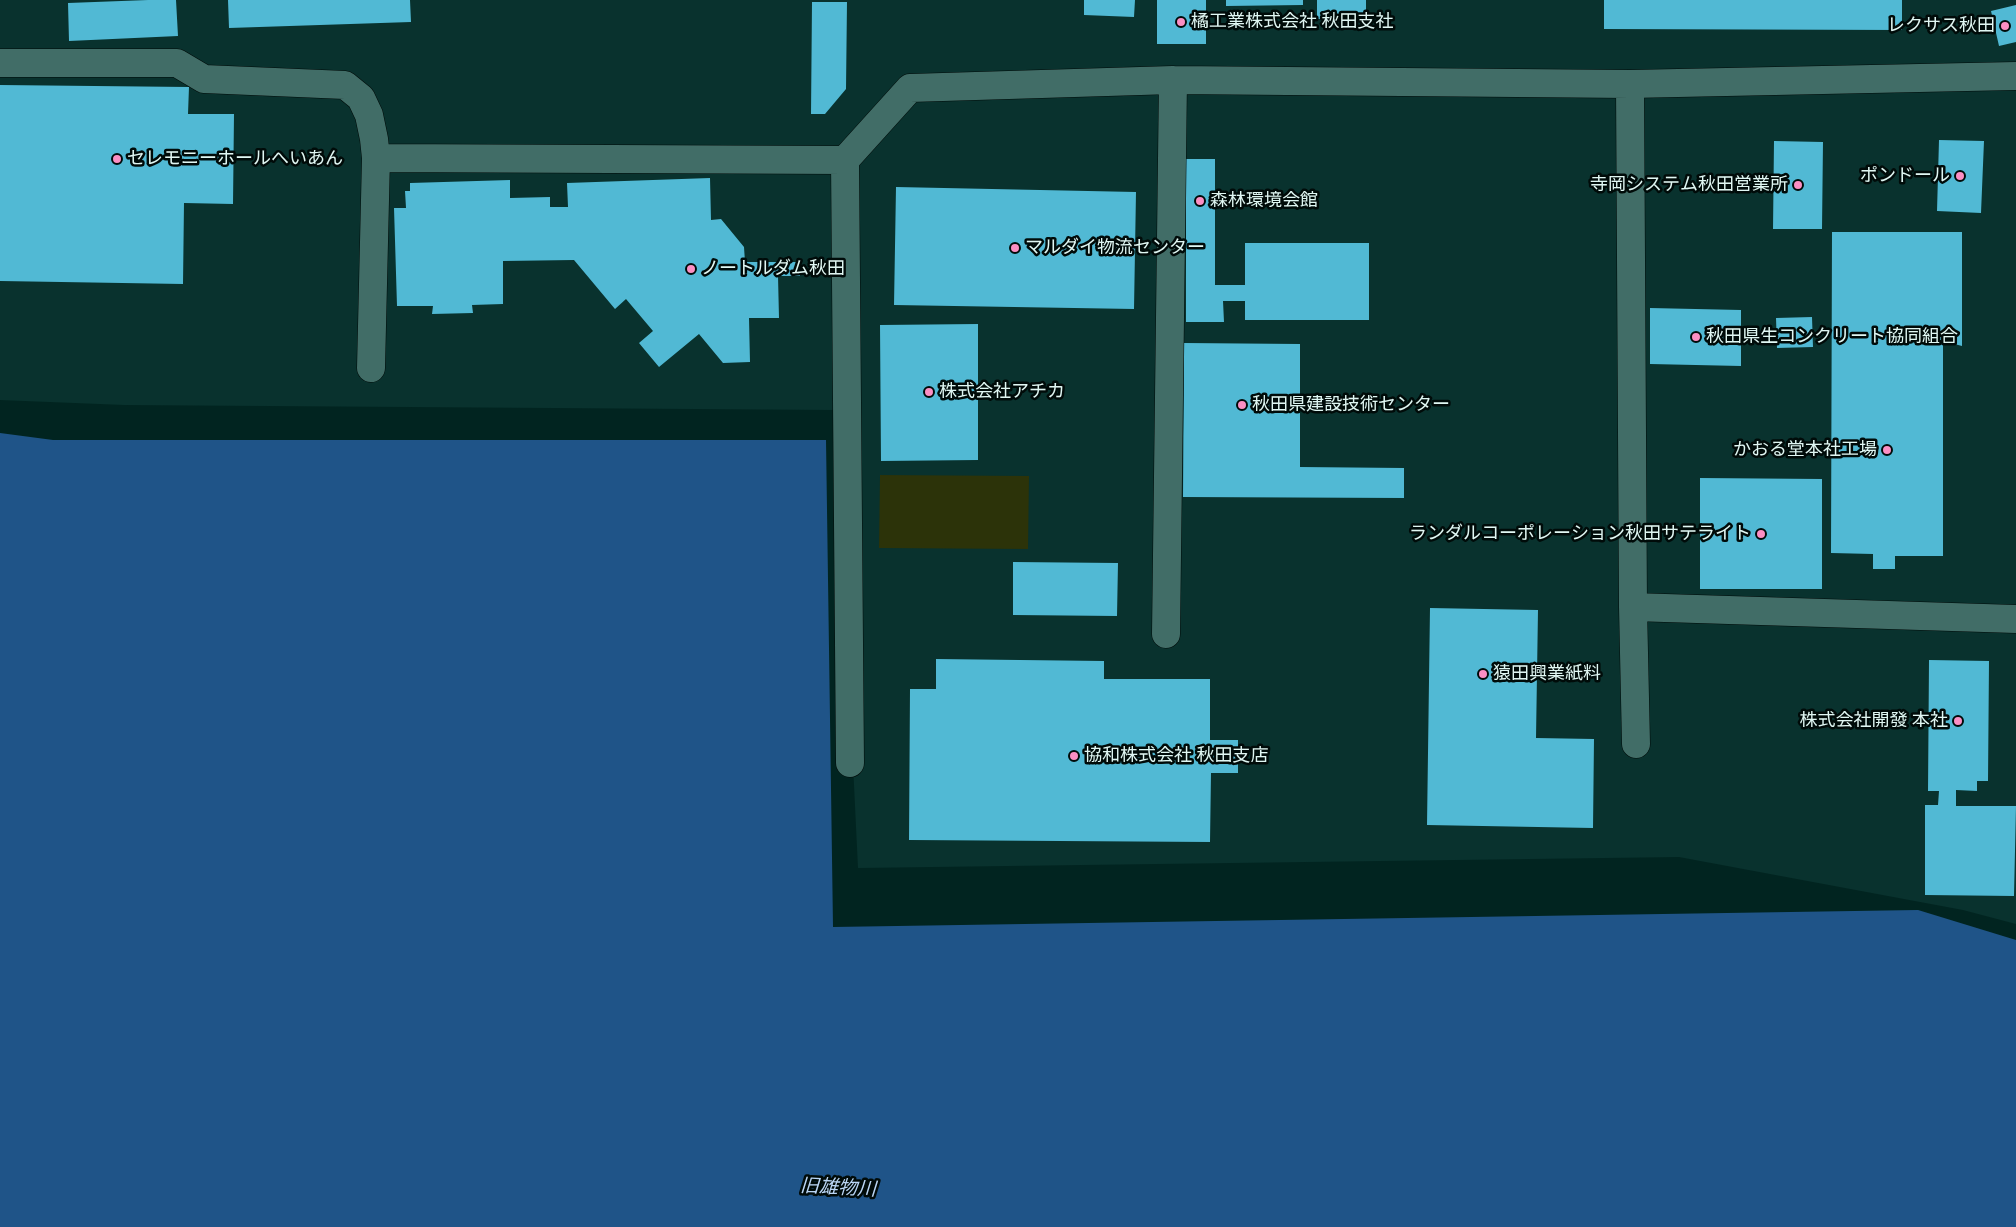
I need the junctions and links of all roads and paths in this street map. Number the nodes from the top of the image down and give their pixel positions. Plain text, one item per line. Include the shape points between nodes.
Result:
1 (0, 63) edge
2 (2016, 76) edge
3 (1173, 80) junction
4 (1630, 84) junction
5 (376, 158) junction
6 (844, 160) junction
7 (371, 368) dead end
8 (1633, 607) junction
9 (2016, 618) edge
10 (1166, 634) dead end
11 (1636, 744) dead end
12 (850, 763) dead end

1 - 5 street via 177,62 204,79 345,84 361,98 369,115
2 - 4 street
3 - 4 street
3 - 6 street via 910,88
3 - 10 street
4 - 8 street
5 - 6 street
5 - 7 street
6 - 12 street
8 - 9 street
8 - 11 street

